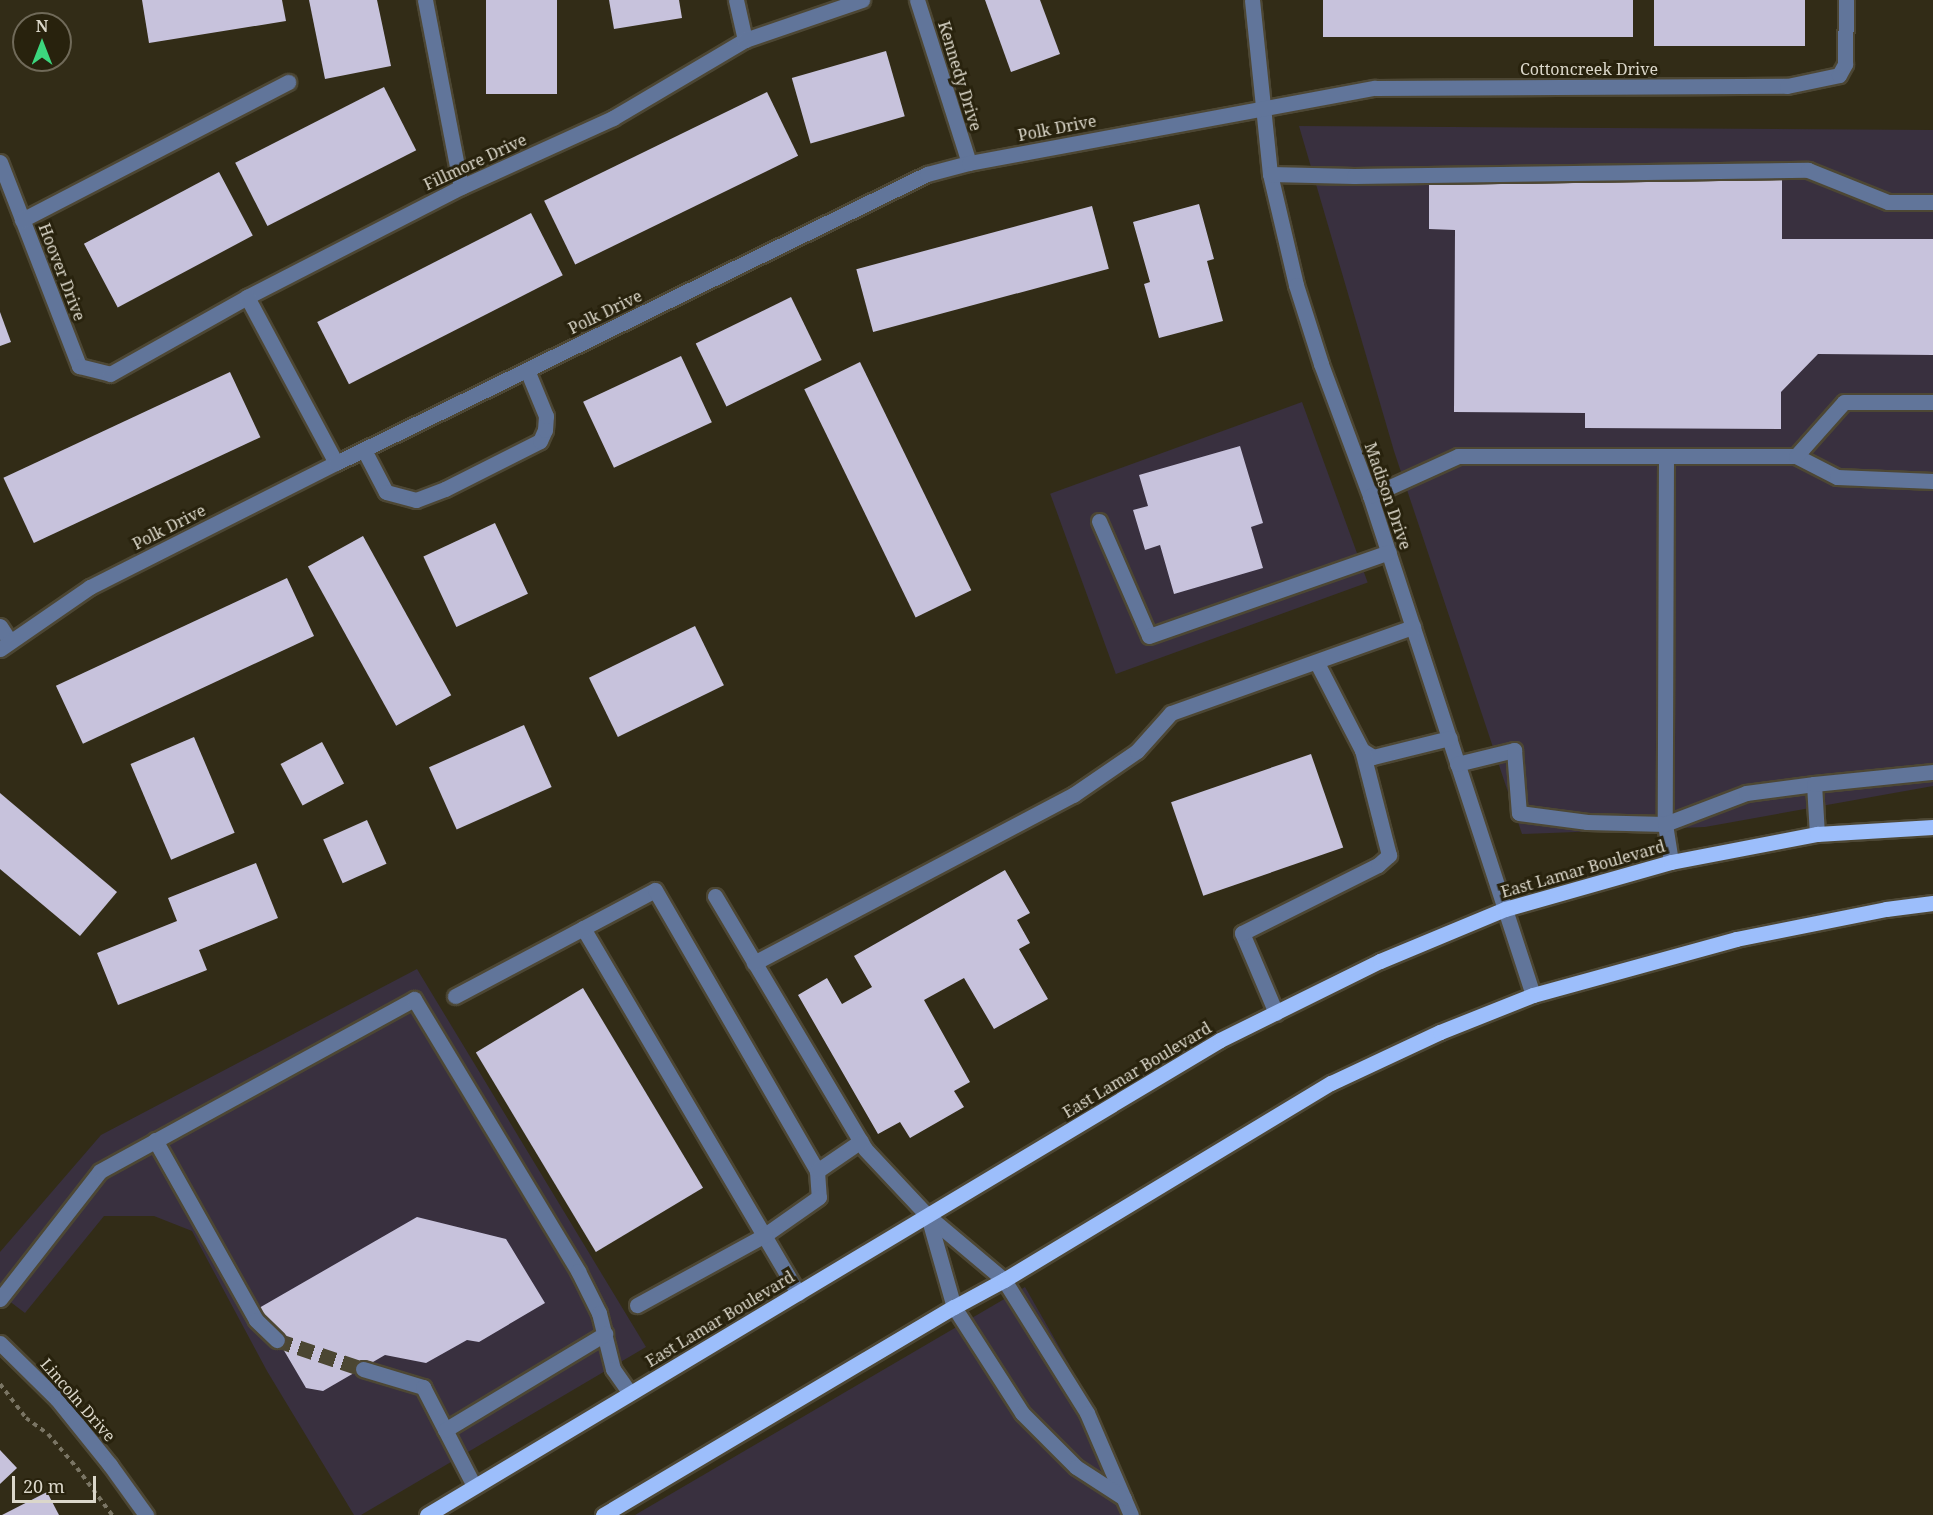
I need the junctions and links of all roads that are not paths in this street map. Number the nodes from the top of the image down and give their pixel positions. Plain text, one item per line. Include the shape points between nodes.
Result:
1 (425, 0) edge
2 (736, 0) edge
3 (862, 0) edge
4 (917, 0) edge
5 (1252, 0) edge
6 (1846, 0) edge
7 (744, 40) junction
8 (288, 82) dead end
9 (1263, 108) junction
10 (0, 162) edge
11 (969, 163) junction
12 (1270, 174) junction
13 (461, 187) junction
14 (1933, 202) edge
15 (22, 220) junction
16 (248, 297) junction
17 (527, 370) junction
18 (110, 374) joint
19 (1933, 402) edge
20 (364, 450) junction
21 (1666, 456) junction
22 (1797, 456) junction
23 (336, 463) junction
24 (1933, 481) edge
25 (1370, 496) junction
26 (1099, 521) dead end
27 (1389, 552) junction
28 (0, 626) edge
29 (1413, 627) junction
30 (5, 644) edge
31 (1317, 663) junction
32 (1449, 738) junction
33 (1362, 750) junction
34 (1457, 764) junction
35 (1933, 772) edge
36 (1814, 784) junction
37 (1665, 824) junction
38 (1933, 827) edge
39 (1817, 834) junction
40 (1671, 862) junction
41 (715, 896) dead end
42 (1933, 903) edge
43 (1505, 909) junction
44 (583, 928) junction
45 (754, 963) junction
46 (1533, 995) junction
47 (455, 996) dead end
48 (1276, 1013) junction
49 (155, 1140) junction
50 (861, 1141) junction
51 (817, 1171) junction
52 (928, 1216) junction
53 (765, 1235) junction
54 (1004, 1281) junction
55 (798, 1293) junction
56 (0, 1299) edge
57 (637, 1305) dead end
58 (954, 1307) junction
59 (605, 1334) junction
60 (277, 1340) tunnel mouth
61 (0, 1343) edge
62 (363, 1369) tunnel mouth
63 (630, 1393) junction
64 (445, 1430) junction
65 (474, 1486) junction
66 (1124, 1497) junction
67 (146, 1515) edge
68 (427, 1515) edge
69 (603, 1515) edge
70 (1131, 1515) edge

1 - 13 street
2 - 7 street
3 - 7 street, Fillmore Drive
4 - 11 street, Kennedy Drive
5 - 9 street, Madison Drive
6 - 9 street, Cottoncreek Drive via 1845,64 1839,75 1787,87 1376,88
7 - 13 street, Fillmore Drive via 613,118
8 - 15 street
9 - 11 street, Polk Drive
9 - 12 street, Madison Drive
10 - 15 street, Hoover Drive
11 - 17 street, Polk Drive via 927,174
12 - 14 street via 1354,177 1808,170 1888,202
12 - 25 street, Madison Drive via 1296,285
13 - 16 street, Fillmore Drive
15 - 18 street, Hoover Drive via 79,366
16 - 18 street, Fillmore Drive
16 - 23 street
17 - 20 street, Polk Drive
17 - 20 street via 546,416 540,441 446,489 416,500 386,492
19 - 22 street via 1844,402
20 - 23 street, Polk Drive
21 - 22 street
21 - 25 street via 1458,456
21 - 37 street
22 - 24 street via 1837,477
23 - 30 street, Polk Drive via 90,587
25 - 27 street, Madison Drive
26 - 27 street via 1149,636
27 - 29 street, Madison Drive
28 - 30 street
29 - 31 street
29 - 32 street, Madison Drive
31 - 33 street
31 - 45 street via 1171,713 1137,751 1073,795
32 - 33 street via 1374,757
32 - 34 street, Madison Drive
33 - 48 street via 1389,855 1378,865 1242,933
34 - 37 street via 1514,750 1519,813 1587,822
34 - 43 street, Madison Drive
35 - 36 street
36 - 37 street via 1746,793
36 - 39 street
37 - 40 street
38 - 39 main road, East Lamar Boulevard
39 - 40 main road, East Lamar Boulevard
40 - 43 main road, East Lamar Boulevard
41 - 45 street
42 - 46 main road via 1736,939
43 - 46 street, Madison Drive
43 - 48 main road, East Lamar Boulevard via 1380,961
44 - 47 street
44 - 51 street via 655,890
44 - 53 street
45 - 50 street
46 - 54 main road via 1440,1032 1332,1083
48 - 52 main road, East Lamar Boulevard via 1220,1040
49 - 56 street via 100,1171
49 - 59 street via 414,999 578,1271
49 - 60 street via 256,1320
50 - 51 street
50 - 52 street
51 - 53 street via 819,1197
52 - 54 street
52 - 55 main road, East Lamar Boulevard
52 - 58 street
53 - 55 street
53 - 57 street
54 - 58 main road
54 - 66 street via 1087,1413
55 - 63 main road, East Lamar Boulevard
58 - 66 street via 1022,1413 1076,1467
58 - 69 main road
59 - 63 street via 613,1369
59 - 64 street
61 - 67 street, Lincoln Drive via 57,1399
62 - 64 street via 423,1387
63 - 65 main road, East Lamar Boulevard
64 - 65 street
65 - 68 main road, East Lamar Boulevard
66 - 70 street

